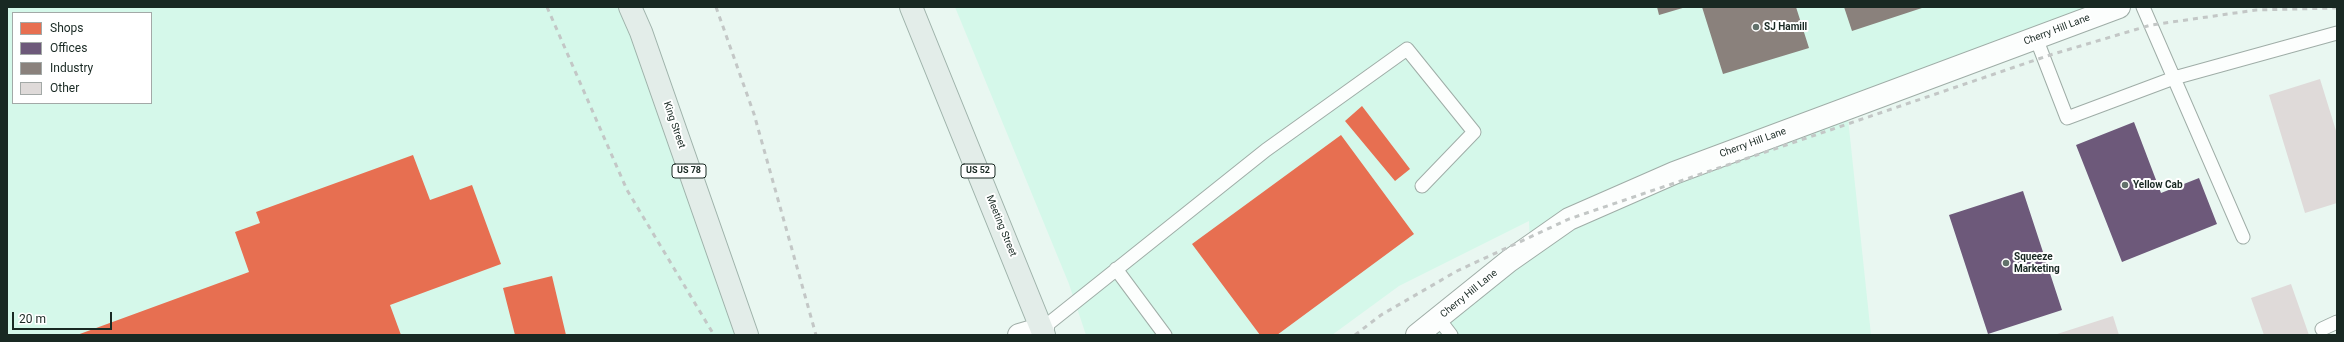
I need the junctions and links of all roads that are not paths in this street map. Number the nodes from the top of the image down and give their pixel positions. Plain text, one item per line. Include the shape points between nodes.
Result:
1 (630, 7) edge
2 (911, 7) edge
3 (2119, 7) edge
4 (2143, 7) edge
5 (2337, 33) edge
6 (2036, 38) junction
7 (2174, 78) junction
8 (1422, 186) dead end
9 (2243, 237) dead end
10 (1116, 269) junction
11 (2337, 322) edge
12 (1444, 327) edge
13 (2322, 329) dead end
14 (1044, 331) edge
15 (747, 335) edge
16 (1019, 335) edge
17 (1165, 335) edge
18 (1417, 335) edge

1 - 15 main road, King Street / US 78
2 - 14 main road, Meeting Street / US 52
3 - 6 street, Cherry Hill Lane
4 - 7 lane
5 - 7 lane
6 - 7 lane via 2067,118
6 - 12 street, Cherry Hill Lane via 1674,173 1569,219 1510,261
7 - 9 lane
8 - 10 lane via 1474,132 1407,49 1266,150
10 - 14 lane
10 - 17 lane
11 - 13 lane
12 - 18 street, Cherry Hill Lane
14 - 16 street

